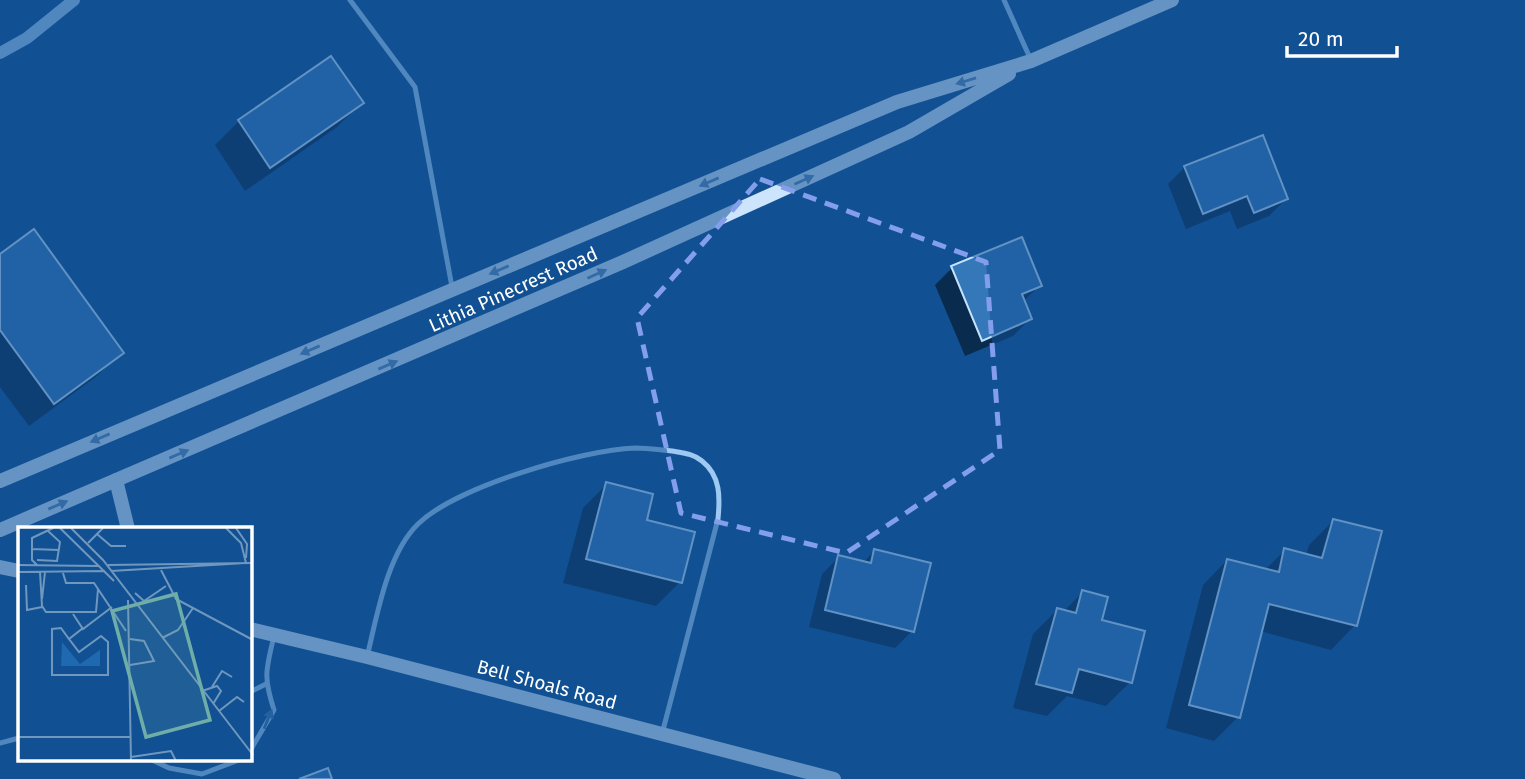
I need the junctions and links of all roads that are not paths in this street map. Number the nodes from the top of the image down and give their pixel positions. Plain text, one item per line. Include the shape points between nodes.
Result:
1 (74, 0) edge
2 (350, 0) edge
3 (1004, 0) edge
4 (1172, 0) edge
5 (0, 53) edge
6 (1031, 61) junction
7 (453, 290) junction
8 (116, 480) junction
9 (0, 481) edge
10 (128, 527) edge
11 (0, 530) edge
12 (0, 567) edge
13 (18, 570) edge
14 (252, 630) edge
15 (274, 636) junction
16 (367, 657) junction
17 (266, 684) junction
18 (252, 691) edge
19 (662, 734) junction
20 (18, 737) edge
21 (0, 743) edge
22 (252, 748) edge
23 (156, 762) edge
24 (234, 762) edge
25 (834, 779) edge

1 - 5 street via 27,38
2 - 7 lane via 415,87
3 - 6 lane
4 - 6 main road, Lithia Pinecrest Road
6 -> 7 main road, Lithia Pinecrest Road via 897,102
8 -> 6 main road, Lithia Pinecrest Road via 610,268 909,132
7 -> 9 main road, Lithia Pinecrest Road
8 - 10 main road
11 -> 8 main road, Lithia Pinecrest Road
12 - 13 main road
14 - 15 main road, Bell Shoals Road
15 - 16 main road, Bell Shoals Road
15 - 17 lane
16 - 19 main road, Bell Shoals Road
16 - 19 lane via 397,551 435,509 506,477 597,453 641,448 690,454 714,474 720,493 718,519
17 - 18 lane
22 -> 17 lane via 274,710
19 - 25 main road, Bell Shoals Road
20 - 21 lane
23 - 24 lane via 202,774

